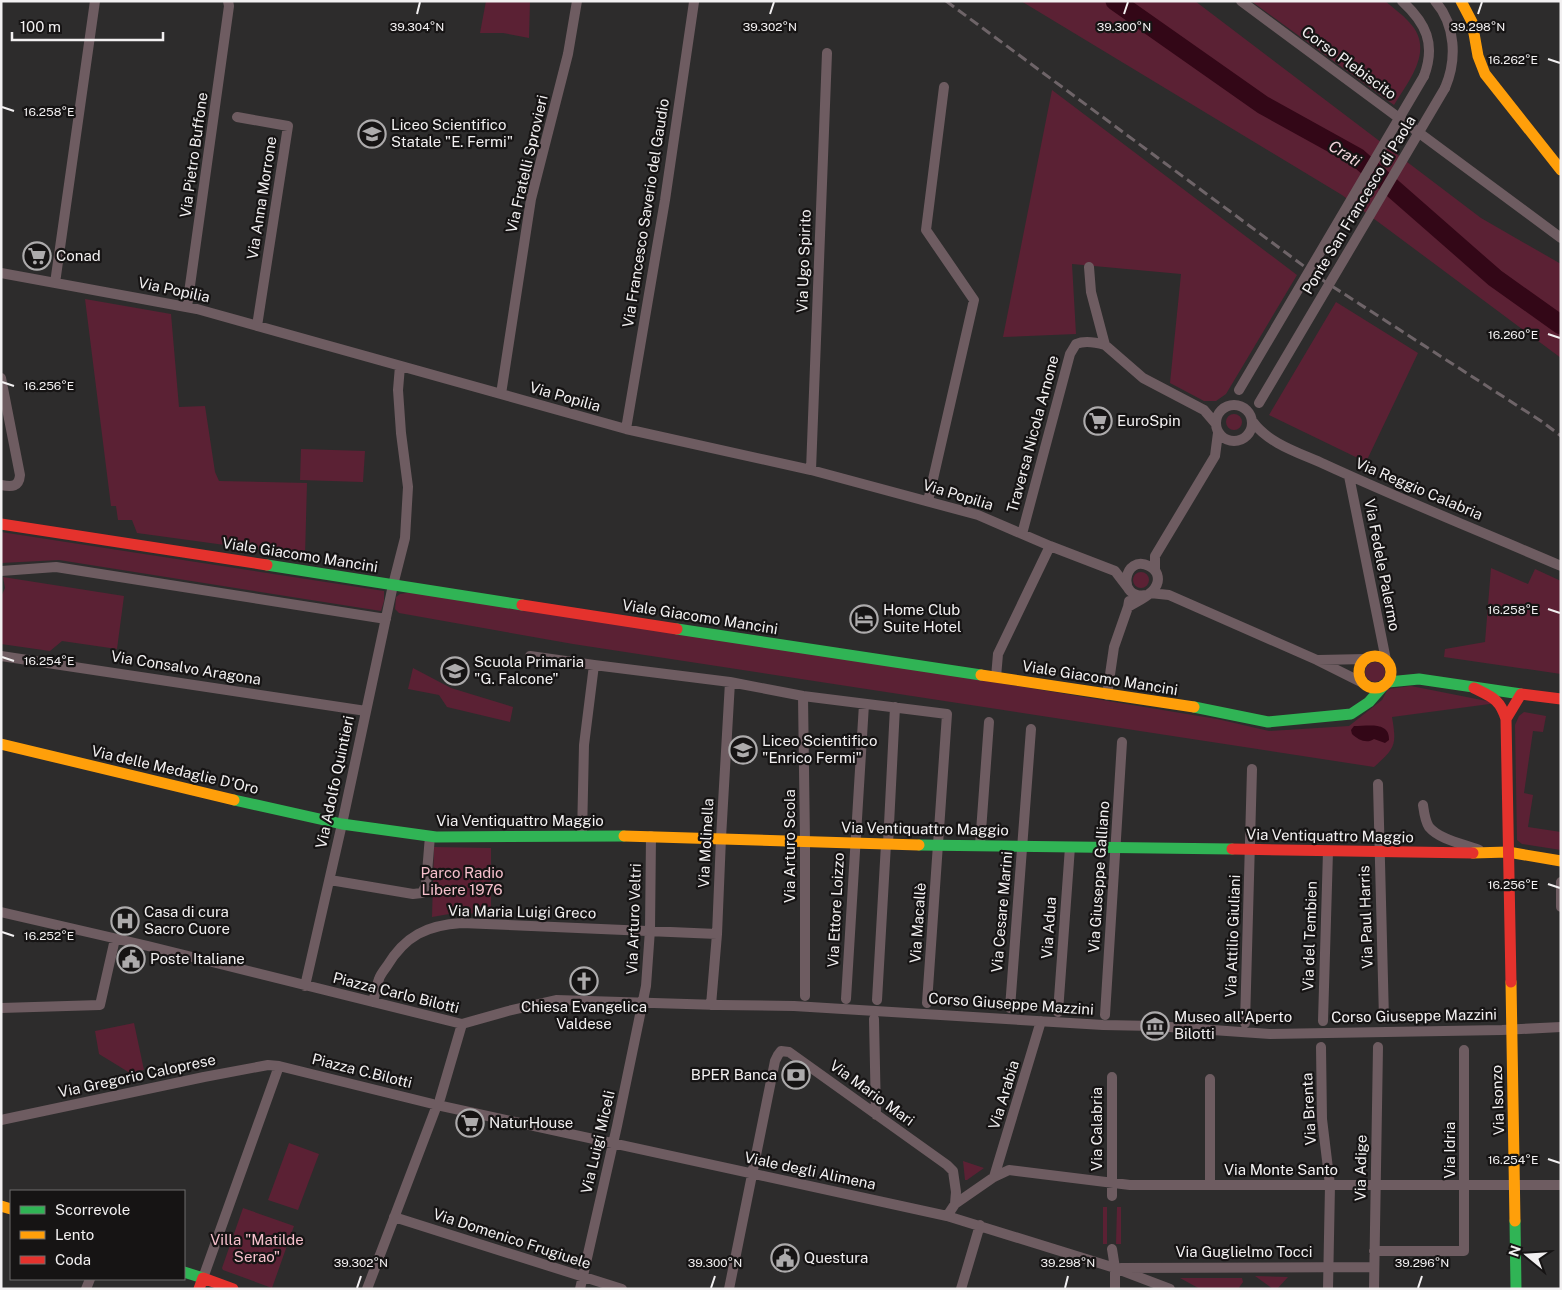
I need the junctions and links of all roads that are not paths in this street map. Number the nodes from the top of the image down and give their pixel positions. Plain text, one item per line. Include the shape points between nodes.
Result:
1 (96, 1) edge
2 (577, 1) edge
3 (1241, 1) edge
4 (1402, 1) edge
5 (1435, 1) edge
6 (1461, 1) edge
7 (694, 2) edge
8 (229, 4) edge
9 (827, 53) dead end
10 (944, 87) dead end
11 (237, 117) dead end
12 (1561, 170) edge
13 (1561, 238) edge
14 (1089, 267) dead end
15 (1, 273) edge
16 (55, 283) junction
17 (187, 307) junction
18 (257, 326) junction
19 (1105, 345) junction
20 (400, 366) junction
21 (1, 378) edge
22 (501, 394) junction
23 (1226, 407) junction
24 (1204, 410) junction
25 (1252, 419) junction
26 (1217, 428) junction
27 (626, 429) junction
28 (1239, 440) junction
29 (1273, 440) junction
30 (1215, 456) junction
31 (811, 470) junction
32 (1349, 476) junction
33 (1, 486) edge
34 (928, 501) junction
35 (1, 524) edge
36 (1022, 534) junction
37 (1050, 546) junction
38 (1155, 556) junction
39 (1138, 564) junction
40 (1559, 566) edge
41 (1, 571) edge
42 (1115, 571) junction
43 (1157, 575) junction
44 (392, 585) junction
45 (1129, 589) junction
46 (1149, 594) junction
47 (1169, 595) junction
48 (1128, 607) junction
49 (386, 619) junction
50 (1, 656) edge
51 (530, 656) dead end
52 (1366, 659) junction
53 (1317, 660) junction
54 (1388, 664) junction
55 (594, 665) junction
56 (996, 677) junction
57 (1420, 679) junction
58 (730, 682) junction
59 (1364, 683) junction
60 (1386, 684) junction
61 (1474, 688) junction
62 (1521, 694) junction
63 (1107, 695) junction
64 (803, 696) junction
65 (1561, 700) edge
66 (864, 704) junction
67 (895, 707) junction
68 (366, 711) junction
69 (1506, 719) junction
70 (989, 722) dead end
71 (1031, 729) dead end
72 (1122, 742) dead end
73 (1, 744) edge
74 (1252, 769) dead end
75 (1378, 784) dead end
76 (1423, 805) dead end
77 (342, 824) junction
78 (430, 836) junction
79 (582, 836) junction
80 (651, 836) junction
81 (721, 838) junction
82 (806, 842) junction
83 (855, 844) junction
84 (887, 844) junction
85 (938, 845) junction
86 (980, 846) junction
87 (1023, 846) junction
88 (1070, 847) junction
89 (1116, 848) junction
90 (1250, 850) junction
91 (1328, 851) junction
92 (1379, 852) junction
93 (1508, 852) junction
94 (1490, 853) junction
95 (1561, 861) edge
96 (330, 880) junction
97 (1561, 882) edge
98 (1561, 907) edge
99 (1, 912) edge
100 (650, 930) junction
101 (717, 934) junction
102 (115, 939) junction
103 (305, 986) junction
104 (805, 996) dead end
105 (846, 999) dead end
106 (877, 1000) dead end
107 (373, 1002) junction
108 (643, 1002) junction
109 (927, 1003) dead end
110 (711, 1005) junction
111 (1, 1008) edge
112 (1010, 1008) dead end
113 (1058, 1012) dead end
114 (1105, 1015) dead end
115 (874, 1019) dead end
116 (1384, 1019) dead end
117 (1041, 1021) junction
118 (1323, 1021) dead end
119 (1245, 1023) dead end
120 (462, 1024) junction
121 (1561, 1027) edge
122 (1511, 1030) junction
123 (1321, 1047) dead end
124 (1378, 1047) dead end
125 (1464, 1050) dead end
126 (279, 1066) junction
127 (1112, 1077) dead end
128 (1210, 1079) dead end
129 (438, 1102) junction
130 (876, 1116) junction
131 (1, 1120) edge
132 (613, 1142) junction
133 (753, 1174) junction
134 (999, 1175) junction
135 (1112, 1182) junction
136 (1210, 1185) junction
137 (1330, 1185) junction
138 (1376, 1185) junction
139 (1464, 1185) junction
140 (1515, 1185) junction
141 (1561, 1185) edge
142 (1112, 1196) dead end
143 (955, 1204) junction
144 (947, 1216) junction
145 (394, 1218) junction
146 (980, 1225) junction
147 (1112, 1249) dead end
148 (1374, 1250) junction
149 (1329, 1267) junction
150 (1374, 1267) junction
151 (1115, 1268) junction
152 (185, 1273) edge
153 (582, 1277) junction
154 (201, 1283) edge
155 (233, 1289) edge
156 (367, 1289) edge
157 (580, 1289) edge
158 (622, 1289) edge
159 (729, 1289) edge
160 (961, 1289) edge
161 (1115, 1289) edge
162 (1170, 1289) edge
163 (1328, 1289) edge
164 (1374, 1289) edge
165 (1516, 1289) edge

1 - 16 street
2 - 22 street, Via Fratelli Sprovieri via 568,54 531,199
3 - 13 street, Corso Plebiscito
4 - 23 street, Ponte San Francesco di Paola, bridge via 1422,22 1428,36 1429,62 1424,76
5 - 25 street, Ponte San Francesco di Paola, bridge via 1447,18 1453,47 1450,77
6 - 12 street via 1472,22 1485,74
7 - 27 street, Via Francesco Saverio del Gaudio via 665,200
8 - 17 street, Via Pietro Buffone
9 - 31 street, Via Ugo Spirito
10 - 34 street via 926,230 974,300
11 - 18 street, Via Anna Morrone via 288,126
14 - 19 street via 1091,292
15 - 16 street, Via Popilia
16 - 17 street, Via Popilia
17 - 18 street, Via Popilia
18 - 20 street, Via Popilia
19 - 24 street, Via Reggio Calabria via 1142,378
19 - 36 street, Traversa Nicola Arnone via 1080,342 1070,354
20 - 22 street, Via Popilia
20 - 44 street, Via Adolfo Quintieri via 400,425 408,487 405,538
21 - 33 street via 20,475 15,486
22 - 27 street, Via Popilia
23 - 24 street
23 - 25 street, Via Reggio Calabria via 1241,406
23 - 26 street via 1216,419
24 - 26 street, Via Reggio Calabria
25 - 28 street via 1249,434
25 - 29 street, Via Reggio Calabria via 1259,431
26 - 28 street, Via Reggio Calabria via 1222,437
26 - 30 street
27 - 31 street, Via Popilia
28 - 29 street, Via Reggio Calabria
28 - 30 street
29 - 32 street, Via Reggio Calabria
30 - 38 street
31 - 34 street, Via Popilia
32 - 40 street, Via Reggio Calabria
32 - 54 street, Via Fedele Palermo
34 - 36 street, Via Popilia via 978,515
35 - 44 street, Viale Giacomo Mancini
36 - 37 street, Via Popilia
37 - 42 street, Via Popilia
37 - 56 street via 998,654
38 - 39 street
38 - 43 street
39 - 42 street
39 - 43 street via 1149,565
39 - 45 street via 1127,574
41 - 49 street via 56,567
42 - 45 street
43 - 46 street via 1156,587
43 - 47 street
44 - 49 street, Via Adolfo Quintieri
44 - 56 street, Viale Giacomo Mancini
45 - 46 street via 1138,596
45 - 48 street
46 - 47 street
46 - 48 street
47 - 53 street
48 - 63 street via 1114,647
49 - 68 street, Via Adolfo Quintieri
50 - 68 street, Via Consalvo Aragona
51 - 55 street
52 - 53 street
52 - 54 street via 1376,656
52 - 59 street via 1359,670
53 - 59 street
54 - 57 street
54 - 60 street via 1391,672
55 - 58 street
55 - 79 street via 584,745
56 - 63 street, Viale Giacomo Mancini
57 - 60 street
57 - 61 street
58 - 64 street
58 - 81 street, Via Molinella
59 - 60 street via 1373,688
60 - 63 street, Viale Giacomo Mancini via 1369,702 1350,714 1268,722 1214,710
61 - 62 street
61 - 69 street via 1498,700
62 - 65 street
62 - 69 street
64 - 66 street
64 - 82 street, Via Arturo Scola
66 - 67 street
66 - 83 street, Via Ettore Loizzo
67 - 84 street
67 - 85 street, Via Macallè via 947,714
68 - 77 street, Via Adolfo Quintieri
69 - 93 street, Via Isonzo
70 - 86 street
71 - 87 street, Via Cesare Marini
72 - 89 street, Via Giuseppe Galliano
73 - 77 street, Via delle Medaglie D'Oro
74 - 90 street, Via Attilio Giuliani
75 - 92 street, Via Paul Harris
76 - 94 street via 1428,826 1434,832
77 - 78 street, Via Ventiquattro Maggio
77 - 96 street, Via Adolfo Quintieri
78 - 79 street, Via Ventiquattro Maggio
78 - 96 street via 426,885 422,893
79 - 80 street, Via Ventiquattro Maggio
80 - 81 street, Via Ventiquattro Maggio
80 - 100 street, Via Arturo Veltri
81 - 82 street, Via Ventiquattro Maggio
81 - 101 street, Via Molinella
82 - 83 street, Via Ventiquattro Maggio
82 - 104 street, Via Arturo Scola
83 - 84 street, Via Ventiquattro Maggio
83 - 105 street, Via Ettore Loizzo
84 - 85 street, Via Ventiquattro Maggio
84 - 106 street
85 - 86 street, Via Ventiquattro Maggio
85 - 109 street, Via Macallè
86 - 87 street, Via Ventiquattro Maggio
87 - 88 street, Via Ventiquattro Maggio
87 - 112 street, Via Cesare Marini
88 - 89 street, Via Ventiquattro Maggio
88 - 113 street, Via Adua
89 - 90 street, Via Ventiquattro Maggio
89 - 114 street, Via Giuseppe Galliano
90 - 91 street, Via Ventiquattro Maggio
90 - 119 street, Via Attilio Giuliani
91 - 92 street, Via Ventiquattro Maggio
91 - 118 street, Via del Tembien
92 - 94 street, Via Ventiquattro Maggio
92 - 116 street, Via Paul Harris
93 - 94 street, Via Ventiquattro Maggio
93 - 95 street, Via Ventiquattro Maggio
93 - 122 street, Via Isonzo
96 - 103 street, Via Adolfo Quintieri
97 - 98 street
99 - 102 street, Piazza Carlo Bilotti
100 - 101 street, Via Maria Luigi Greco
100 - 107 street, Via Maria Luigi Greco via 446,924 410,938 395,953 379,979
100 - 108 street, Via Arturo Veltri
101 - 110 street, Via Molinella
102 - 103 street, Piazza Carlo Bilotti
102 - 111 street via 100,1005
103 - 107 street, Piazza Carlo Bilotti
107 - 120 street, Piazza Carlo Bilotti
108 - 110 street, Corso Giuseppe Mazzini
108 - 120 street, Corso Giuseppe Mazzini via 556,1000
108 - 132 street, Via Luigi Miceli
110 - 117 street, Corso Giuseppe Mazzini via 794,1006
115 - 130 street
117 - 122 street, Corso Giuseppe Mazzini via 1270,1034
117 - 134 street, Via Arabia
120 - 129 street, Piazza Carlo Bilotti
121 - 122 street, Corso Giuseppe Mazzini
122 - 140 street, Via Isonzo
123 - 137 street, Via Brenta via 1322,1119
124 - 138 street, Via Adige
125 - 139 street, Via Idria
126 - 129 street, Piazza C.Bilotti
126 - 131 street, Via Gregorio Caloprese via 268,1065 204,1077
126 - 154 street
127 - 135 street, Via Calabria
128 - 136 street
129 - 132 street, Viale degli Alimena
129 - 145 street, Piazza Carlo Bilotti
130 - 133 street, Via Mario Mari via 789,1052 781,1052 775,1061
130 - 143 street, Via Mario Mari via 953,1171
132 - 133 street, Viale degli Alimena
132 - 153 street, Via Luigi Miceli
133 - 144 street, Viale degli Alimena
133 - 159 street
134 - 135 street, Via Monte Santo via 1017,1170
134 - 143 street
135 - 136 street, Via Monte Santo
135 - 142 street, Via Calabria
136 - 137 street, Via Monte Santo
137 - 138 street, Via Monte Santo
137 - 149 street, Via Brenta
138 - 139 street, Via Monte Santo
138 - 148 street, Via Adige
139 - 140 street, Via Monte Santo
139 - 148 street, Via Idria via 1464,1251
140 - 141 street, Via Monte Santo
140 - 165 street, Via Isonzo
143 - 144 street
144 - 146 street, Viale degli Alimena
145 - 153 street, Via Domenico Frugiuele
145 - 156 street, Piazza Carlo Bilotti
146 - 151 street, Viale degli Alimena
146 - 160 street
147 - 151 street
148 - 150 street, Via Adige
149 - 150 street, Via Guglielmo Tocci
149 - 151 street, Via Guglielmo Tocci
149 - 163 street, Via Brenta
150 - 164 street, Via Adige
151 - 161 street
151 - 162 street, Viale degli Alimena
152 - 154 street
153 - 157 street, Via Luigi Miceli
153 - 158 street, Via Domenico Frugiuele
154 - 155 street

